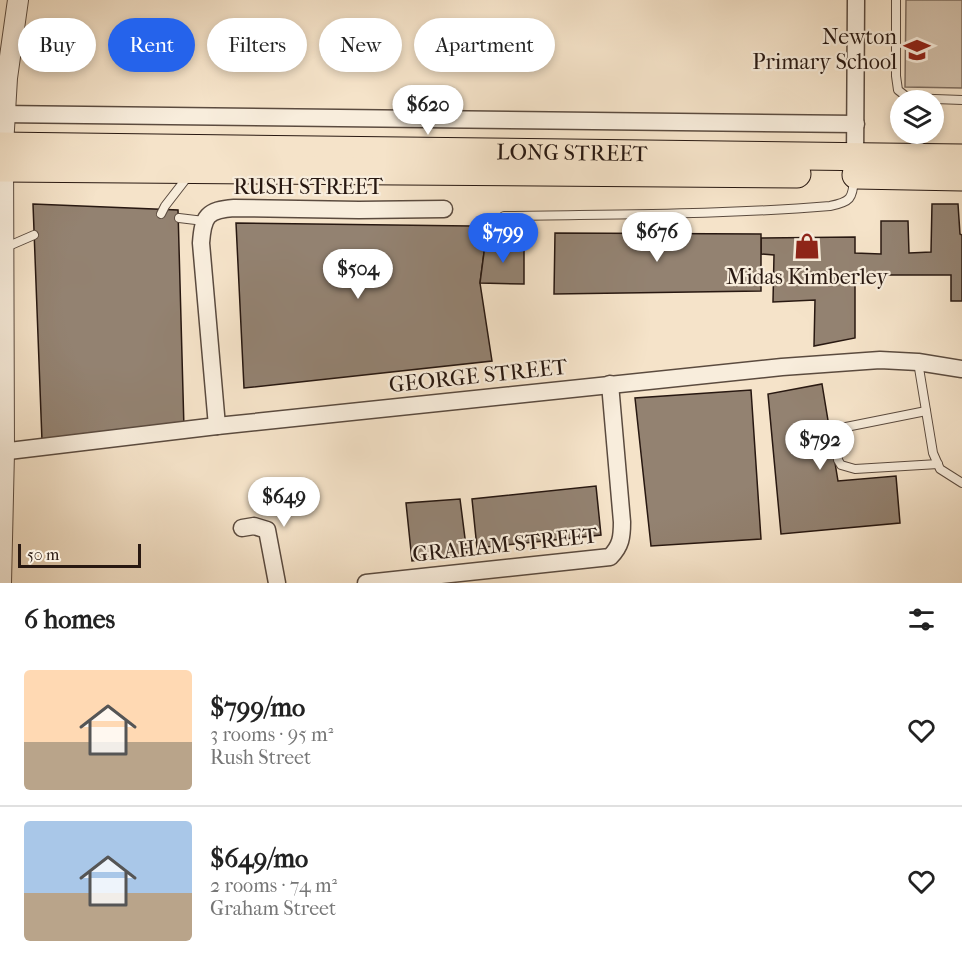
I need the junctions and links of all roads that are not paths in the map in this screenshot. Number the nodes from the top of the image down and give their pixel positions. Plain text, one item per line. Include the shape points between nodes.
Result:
1 (18, 0) edge
2 (856, 0) edge
3 (897, 0) edge
4 (962, 100) edge
5 (2, 114) edge
6 (856, 124) junction
7 (2, 157) edge
8 (962, 158) edge
9 (855, 165) junction
10 (193, 170) junction
11 (962, 177) edge
12 (444, 208) dead end
13 (161, 214) dead end
14 (504, 216) dead end
15 (179, 218) dead end
16 (204, 220) junction
17 (34, 235) dead end
18 (3, 237) edge
19 (2, 293) edge
20 (918, 362) junction
21 (962, 369) edge
22 (610, 384) junction
23 (926, 411) junction
24 (218, 426) junction
25 (2, 452) edge
26 (938, 464) junction
27 (962, 483) edge
28 (242, 528) dead end
29 (1, 583) edge
30 (277, 583) edge
31 (366, 583) edge

1 - 5 street
2 - 6 street
3 - 4 lane via 898,90 908,98
5 - 6 street, LONG STREET
5 - 7 street
6 - 9 street
7 - 9 highway, LONG STREET
7 - 10 highway, LONG STREET
7 - 18 street
8 - 9 highway, LONG STREET
9 - 10 highway, LONG STREET
9 - 11 highway, LONG STREET
9 - 14 lane via 851,198 830,206 698,214
10 - 13 lane
12 - 16 street, RUSH STREET via 234,208 217,209
15 - 16 lane
16 - 24 street via 201,243
17 - 18 lane
18 - 19 street
19 - 25 street
20 - 21 street, GEORGE STREET
20 - 22 street, GEORGE STREET via 880,360
20 - 23 lane
22 - 24 street, GEORGE STREET
22 - 31 street, GRAHAM STREET via 622,522 621,541 610,557
23 - 26 lane
23 - 26 lane via 841,428 836,435 838,460 841,465 855,469
24 - 25 street, GEORGE STREET
25 - 29 street
26 - 27 lane
28 - 30 street via 267,530

